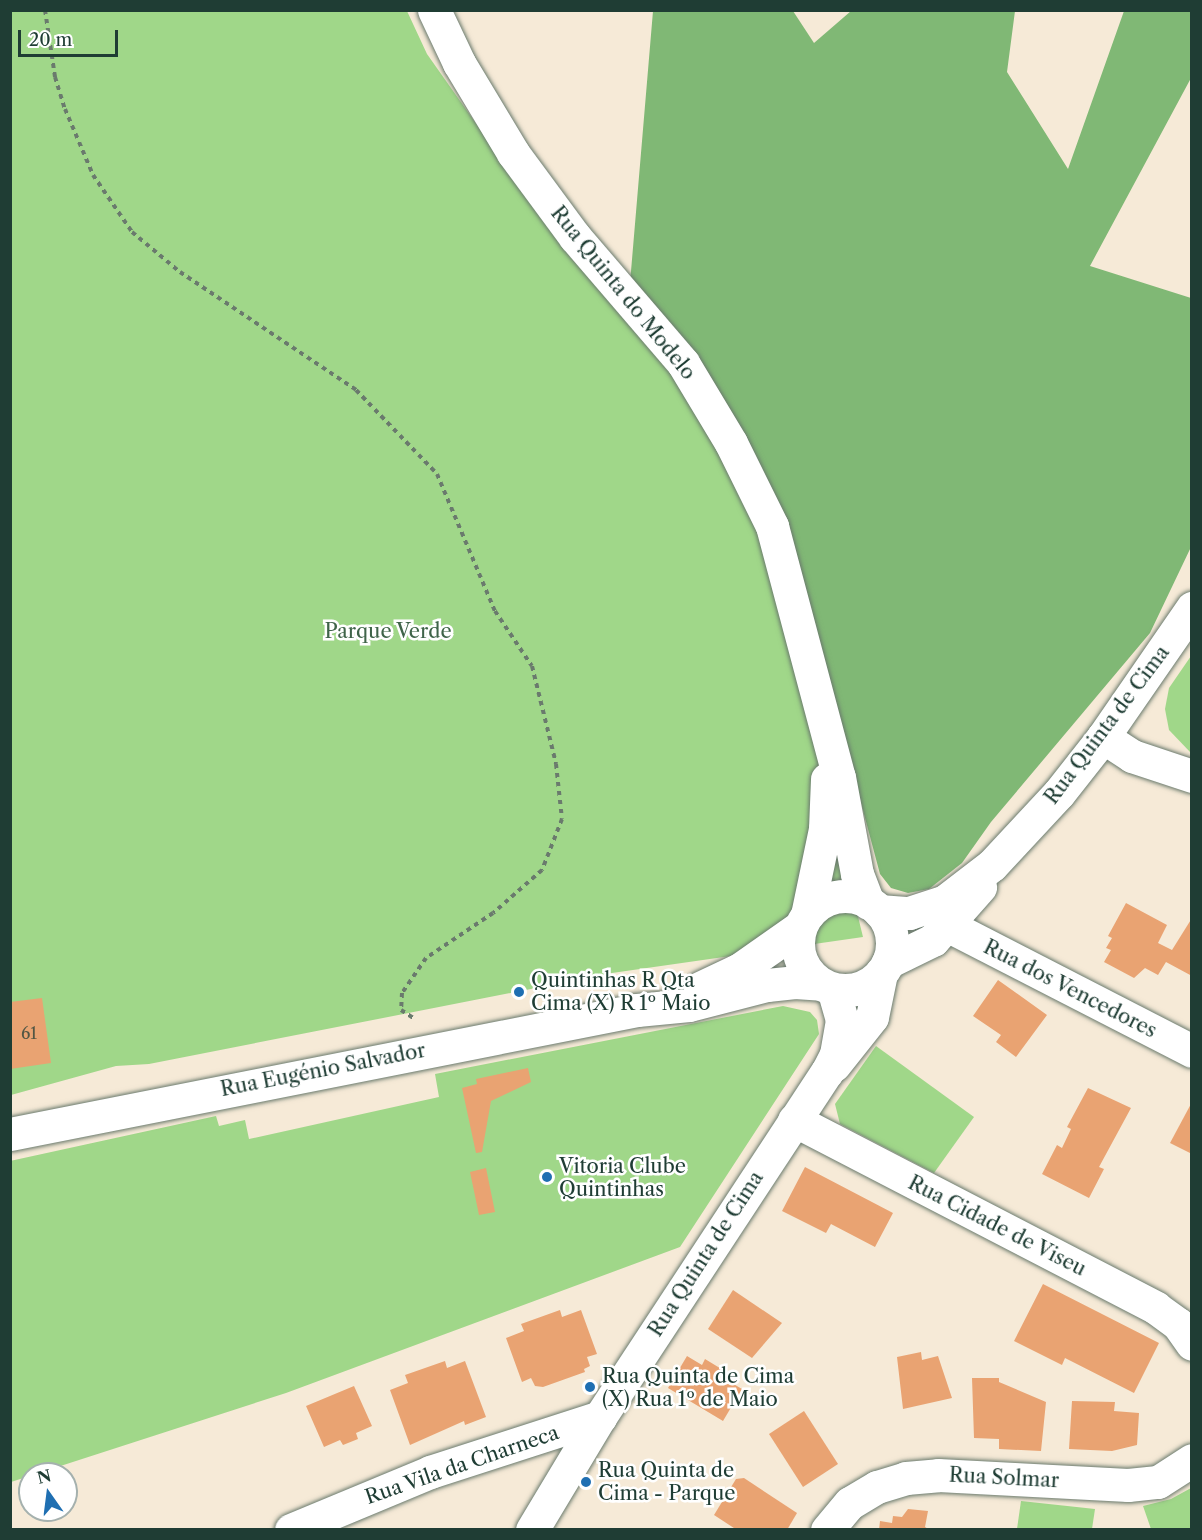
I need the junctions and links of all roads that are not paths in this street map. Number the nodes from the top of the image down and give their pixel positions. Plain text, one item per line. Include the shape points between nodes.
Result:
1 (434, 10) edge
2 (1191, 608) edge
3 (825, 726) junction
4 (1103, 737) junction
5 (1191, 776) edge
6 (992, 865) junction
7 (874, 907) junction
8 (804, 921) junction
9 (949, 926) junction
10 (885, 968) junction
11 (827, 987) junction
12 (637, 1010) junction
13 (1191, 1051) edge
14 (826, 1072) junction
15 (794, 1120) junction
16 (10, 1134) edge
17 (1191, 1344) edge
18 (600, 1417) junction
19 (1191, 1460) edge
20 (291, 1530) edge
21 (532, 1530) edge
22 (827, 1530) edge

1 - 3 street, Rua Quinta do Modelo via 459,63 513,153 575,237 683,363 731,442 772,526
2 - 4 street, Rua Quinta de Cima
3 - 7 street, Rua Quinta do Modelo via 849,820 857,874
3 - 8 street, Rua Quinta do Modelo via 825,829
4 - 5 street via 1131,756
4 - 6 street, Rua Quinta de Cima via 1059,793
6 - 7 street, Rua Quinta de Cima via 945,901 909,913
6 - 9 street, Rua Quinta de Cima
7 - 8 street via 842,896 822,902
7 - 10 street via 891,935
8 - 11 street via 798,953 810,976
8 - 12 street, Rua Eugénio Salvador via 719,979
9 - 10 street, Rua Quinta de Cima
9 - 13 street, Rua dos Vencedores
10 - 11 street via 860,988
10 - 14 street, Rua Quinta de Cima via 872,1017 846,1053
11 - 12 street, Rua Eugénio Salvador via 782,983 690,1005
11 - 14 street, Rua Quinta de Cima via 842,1020 836,1054
12 - 16 street, Rua Eugénio Salvador
14 - 15 street, Rua Quinta de Cima
15 - 17 street, Rua Cidade de Viseu via 1156,1308 1178,1324
15 - 18 street, Rua Quinta de Cima
18 - 20 street, Rua Vila da Charneca via 430,1472
18 - 21 street, Rua Quinta de Cima
19 - 22 street, Rua Solmar via 1158,1482 1128,1485 938,1475 906,1478 877,1487 850,1503

